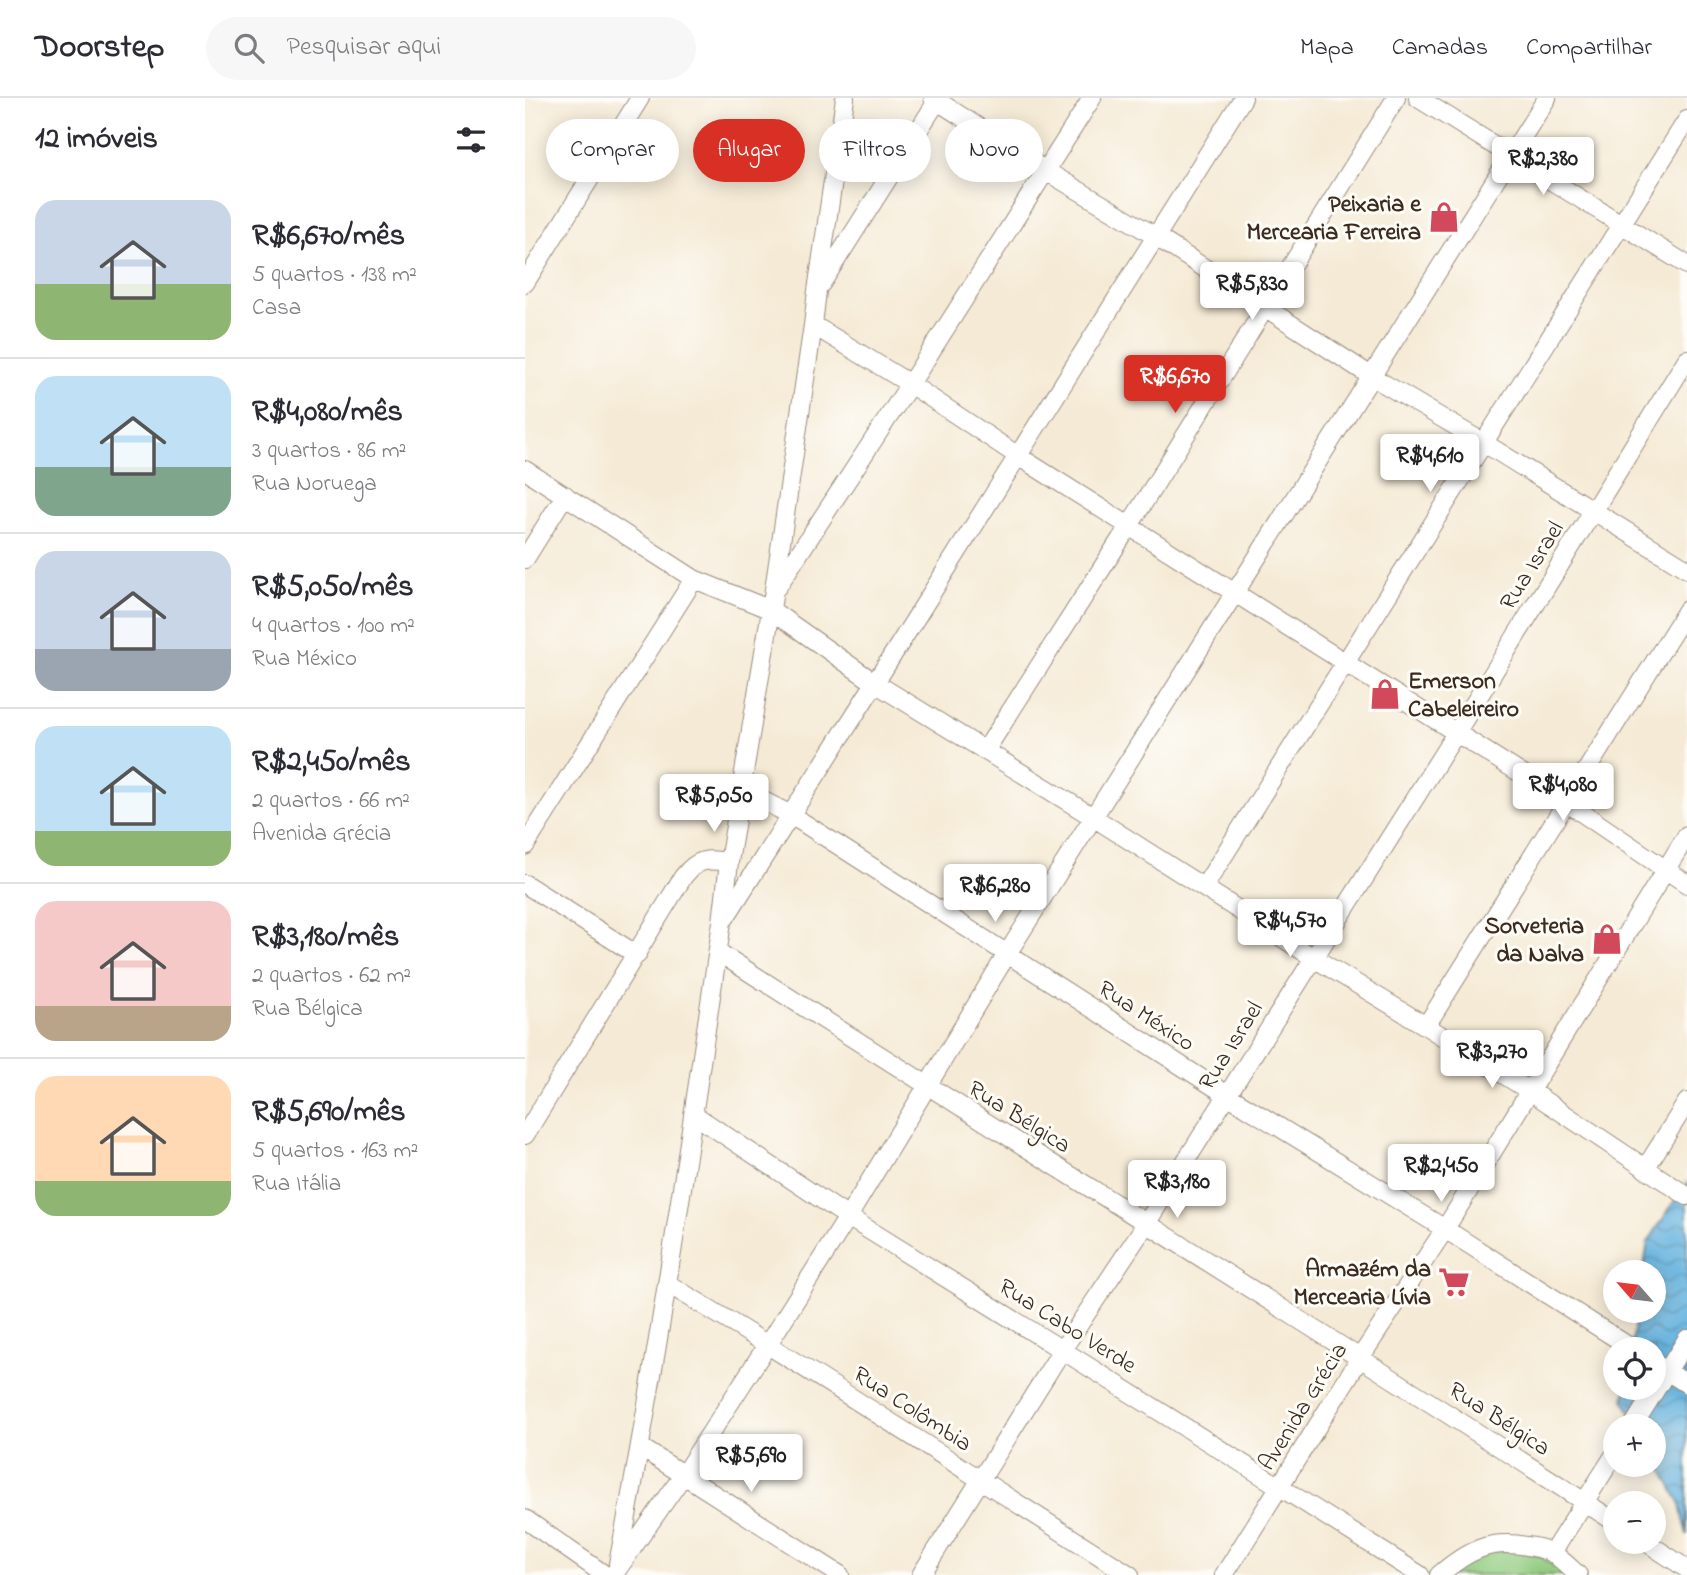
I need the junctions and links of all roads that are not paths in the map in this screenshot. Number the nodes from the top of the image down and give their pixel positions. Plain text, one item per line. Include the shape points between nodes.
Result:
1 (640, 98) edge
2 (845, 98) edge
3 (1091, 98) edge
4 (1243, 98) edge
5 (1396, 98) edge
6 (1418, 98) edge
7 (1547, 98) edge
8 (936, 99) edge
9 (1687, 120) edge
10 (1511, 155) junction
11 (1046, 171) junction
12 (1623, 224) junction
13 (1155, 236) junction
14 (1687, 265) edge
15 (525, 284) edge
16 (817, 290) junction
17 (1265, 307) junction
18 (813, 325) junction
19 (1687, 359) edge
20 (1371, 376) junction
21 (910, 384) junction
22 (1484, 443) junction
23 (1018, 456) junction
24 (525, 470) edge
25 (565, 495) junction
26 (1593, 511) junction
27 (1129, 526) junction
28 (525, 559) edge
29 (1687, 569) edge
30 (694, 579) junction
31 (1235, 592) junction
32 (772, 602) junction
33 (1687, 610) edge
34 (1346, 663) junction
35 (876, 683) junction
36 (1456, 733) junction
37 (985, 751) junction
38 (742, 790) junction
39 (1566, 802) junction
40 (791, 815) junction
41 (1093, 817) junction
42 (1687, 835) edge
43 (525, 846) edge
44 (729, 862) junction
45 (1664, 869) junction
46 (525, 884) edge
47 (1687, 884) edge
48 (1204, 887) junction
49 (722, 922) junction
50 (718, 952) junction
51 (1007, 954) junction
52 (637, 955) junction
53 (1314, 958) junction
54 (1426, 1026) junction
55 (927, 1086) junction
56 (1530, 1091) junction
57 (1227, 1095) junction
58 (1687, 1102) edge
59 (693, 1114) junction
60 (525, 1135) edge
61 (1645, 1170) junction
62 (1687, 1196) edge
63 (848, 1217) junction
64 (1146, 1224) junction
65 (1445, 1229) junction
66 (668, 1284) junction
67 (1614, 1337) edge
68 (1687, 1339) edge
69 (768, 1344) junction
70 (1062, 1350) junction
71 (1360, 1358) junction
72 (1666, 1361) edge
73 (1666, 1371) edge
74 (1687, 1384) edge
75 (640, 1447) junction
76 (1603, 1473) edge
77 (684, 1474) junction
78 (979, 1480) junction
79 (1279, 1487) junction
80 (1585, 1502) junction
81 (1603, 1514) edge
82 (525, 1519) edge
83 (1552, 1553) junction
84 (1664, 1554) edge
85 (1687, 1569) edge
86 (613, 1573) edge
87 (839, 1575) edge
88 (921, 1575) edge
89 (1130, 1575) edge
90 (1224, 1575) edge
91 (1420, 1575) edge
92 (1439, 1575) edge
93 (1578, 1575) edge

1 - 15 street
2 - 16 street
3 - 11 street
4 - 13 street
5 - 17 street
6 - 10 street
7 - 10 street
8 - 11 street
8 - 16 street
9 - 12 street
10 - 12 street
10 - 20 street
11 - 13 street
11 - 21 street
12 - 14 street
12 - 22 street
13 - 17 street
13 - 23 street
16 - 18 street
17 - 20 street
17 - 27 street
18 - 21 street
18 - 32 street
19 - 26 street, Rua Israel
20 - 22 street
20 - 31 street
21 - 23 street
21 - 32 street
22 - 26 street
22 - 34 street
23 - 27 street
23 - 35 street
24 - 25 street
25 - 28 street
25 - 30 street
26 - 29 street
26 - 36 street, Rua Israel
27 - 31 street
27 - 37 street
30 - 32 street
30 - 43 street
31 - 34 street
31 - 41 street
32 - 35 street
32 - 38 street
33 - 39 street
34 - 36 street
34 - 48 street
35 - 37 street
35 - 40 street
36 - 39 street
36 - 53 street, Rua Israel
37 - 41 street
38 - 40 street, Rua México
38 - 44 street
39 - 45 street
39 - 54 street
40 - 49 street
40 - 51 street, Rua México
41 - 48 street
41 - 51 street
42 - 45 street, Avenida Grécia
44 - 49 street
44 - 52 street via 702,861 692,866
45 - 47 street
45 - 56 street, Avenida Grécia
46 - 52 street
48 - 53 street
49 - 50 street
50 - 55 street, Rua Bélgica
50 - 59 street
51 - 55 street
51 - 57 street, Rua México
52 - 60 street
53 - 54 street
53 - 57 street, Rua Israel
54 - 56 street
55 - 63 street
55 - 64 street, Rua Bélgica
56 - 61 street
56 - 65 street, Avenida Grécia
57 - 64 street, Rua Israel
57 - 65 street, Rua México
58 - 61 street
59 - 63 street, Rua Cabo Verde
59 - 66 street
61 - 62 street
63 - 69 street
63 - 70 street, Rua Cabo Verde
64 - 70 street, Rua Israel
64 - 71 street, Rua Bélgica
65 - 67 street, Rua México
65 - 71 street, Avenida Grécia
66 - 69 street, Rua Colômbia
66 - 75 street
68 - 72 street
69 - 77 street
69 - 78 street, Rua Colômbia
70 - 78 street, Rua Israel
70 - 79 street, Rua Cabo Verde
71 - 79 street, Avenida Grécia
71 - 80 street, Rua Bélgica
73 - 74 street
75 - 77 street
75 - 86 street
76 - 80 street
77 - 86 street
77 - 87 street
78 - 88 street, Rua Israel
78 - 89 street, Rua Colômbia
79 - 90 street, Avenida Grécia
79 - 91 street, Rua Cabo Verde
80 - 81 street, Rua Bélgica
80 - 83 street
82 - 86 street
83 - 92 street via 1511,1543 1485,1546 1461,1556
83 - 93 street
84 - 85 street

